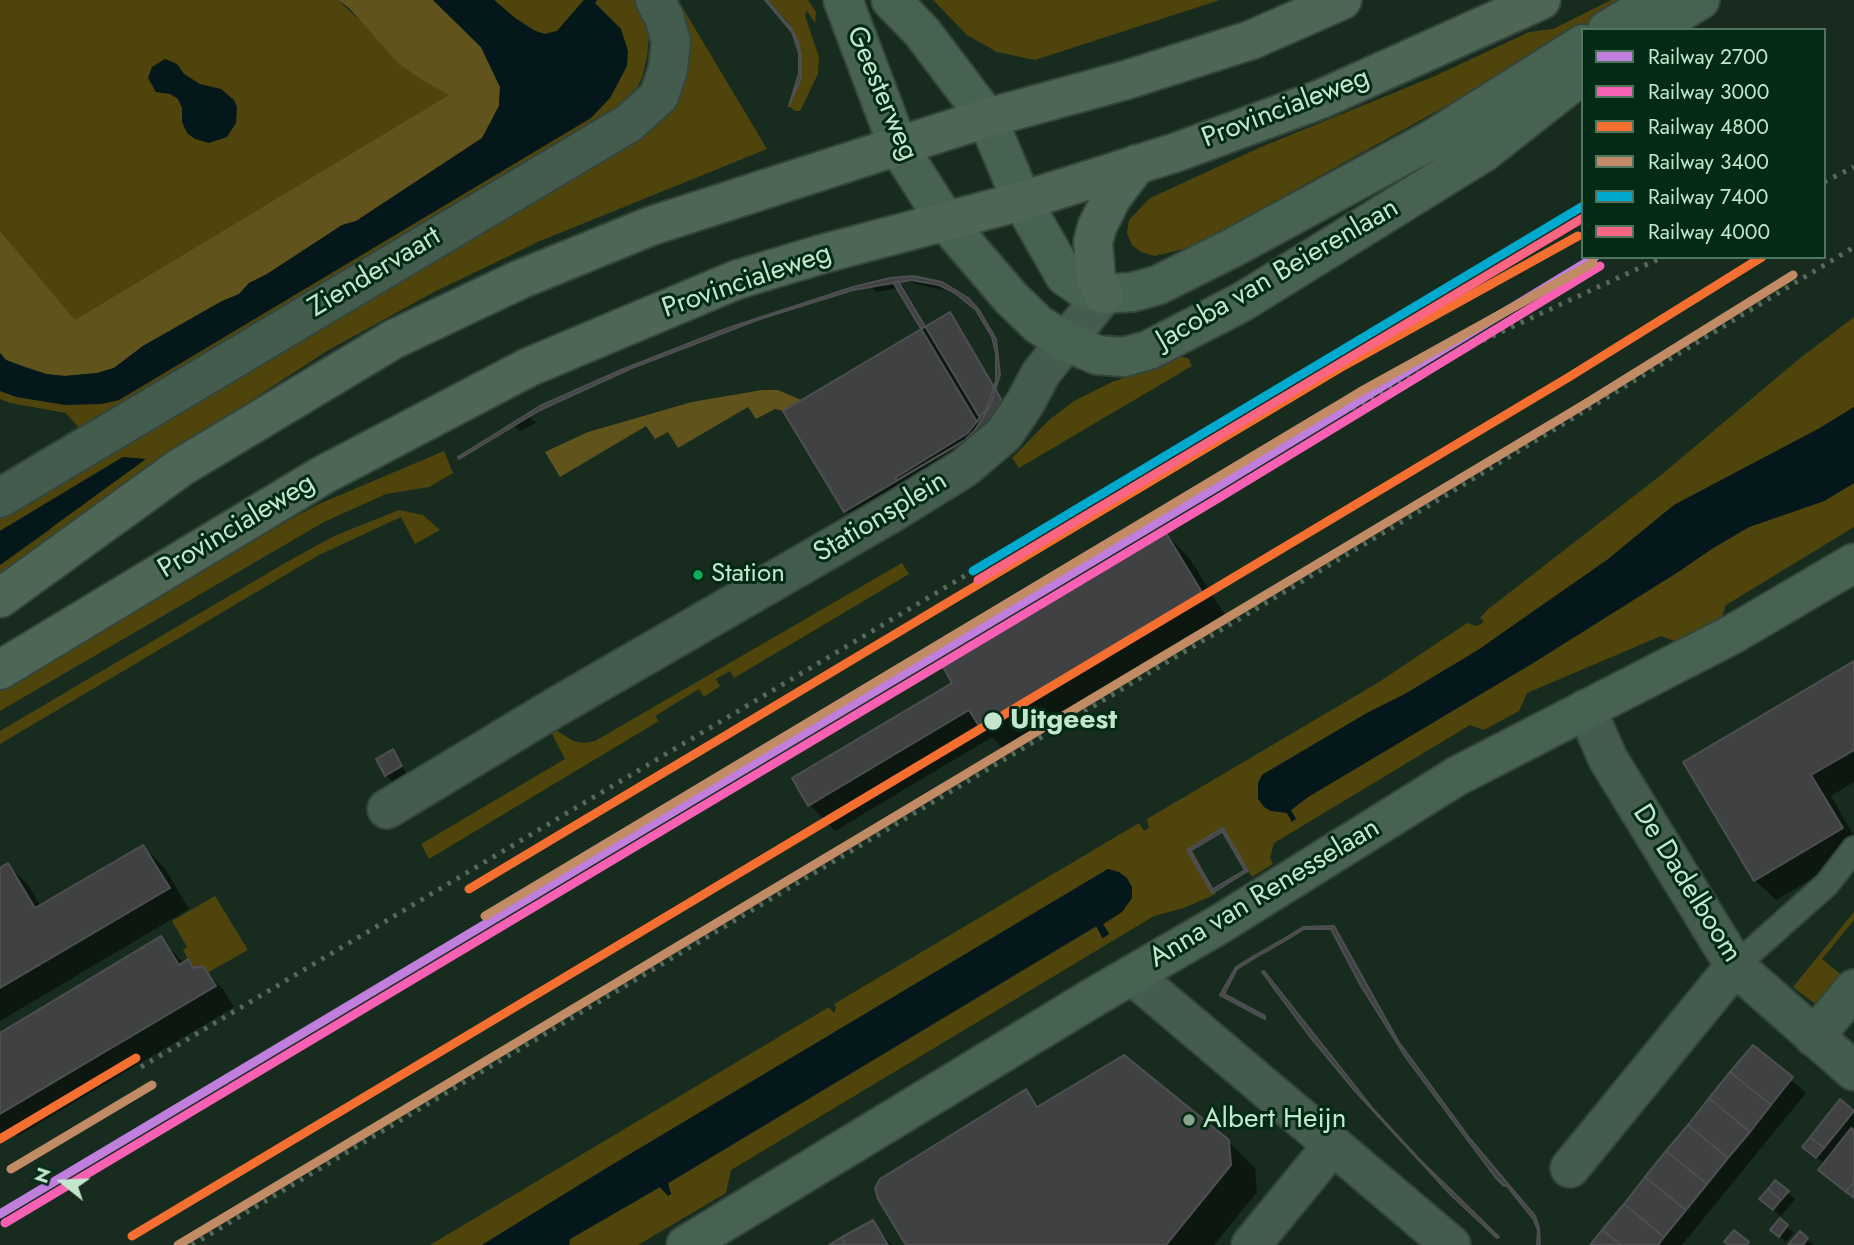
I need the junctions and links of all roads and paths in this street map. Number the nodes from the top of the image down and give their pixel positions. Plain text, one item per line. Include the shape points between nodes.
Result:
1 (655, 0) edge
2 (843, 0) edge
3 (891, 0) edge
4 (1342, 0) edge
5 (1541, 0) edge
6 (1658, 0) edge
7 (1700, 0) edge
8 (1610, 28) edge
9 (1653, 28) edge
10 (1581, 45) edge
11 (1581, 76) edge
12 (987, 118) junction
13 (898, 146) junction
14 (1137, 164) junction
15 (1022, 201) junction
16 (946, 222) junction
17 (1104, 294) junction
18 (1065, 341) junction
19 (0, 498) edge
20 (1854, 563) edge
21 (0, 598) edge
22 (0, 670) edge
23 (1586, 709) junction
24 (387, 809) dead end
25 (1854, 849) edge
26 (1735, 965) junction
27 (1132, 975) junction
28 (1854, 989) edge
29 (1814, 1037) junction
30 (1854, 1071) edge
31 (1332, 1146) junction
32 (1570, 1168) dead end
33 (686, 1245) edge
34 (1251, 1245) edge
35 (1451, 1245) edge

1 - 19 street, Ziendervaart via 671,41 668,69 659,96 629,123
2 - 13 main road, Geesterweg
3 - 12 main road, Geesterweg via 922,32
4 - 12 main road via 1251,40
5 - 14 main road, Provincialeweg via 1321,99
6 - 8 main road
7 - 9 main road
10 - 17 main road, Jacoba van Beierenlaan via 1433,139 1222,254 1158,285
11 - 18 main road, Jacoba van Beierenlaan via 1484,152 1242,302 1149,350 1124,357 1097,355
12 - 13 main road
12 - 15 main road, Geesterweg
13 - 16 main road, Geesterweg
13 - 21 main road via 651,226 521,279 394,339 181,467
14 - 15 main road, Provincialeweg
14 - 17 main road via 1112,197 1093,242 1096,278
15 - 16 main road, Provincialeweg
15 - 17 main road, Jacoba van Beierenlaan via 1065,276 1084,289
16 - 18 main road, Jacoba van Beierenlaan via 1020,307 1038,325
16 - 22 main road, Provincialeweg via 736,280 529,367 323,475
17 - 18 street, Stationsplein
18 - 24 street, Stationsplein via 1004,434 964,468
20 - 23 main road, Anna van Renesselaan via 1733,634
23 - 26 street, De Dadelboom via 1608,759
23 - 27 main road, Anna van Renesselaan via 1457,776
25 - 26 lane via 1827,884
26 - 29 street, De Dadelboom
26 - 32 street
27 - 31 street
27 - 33 main road, Anna van Renesselaan
28 - 29 street
29 - 30 street, De Dadelboom
31 - 34 street
31 - 35 street

